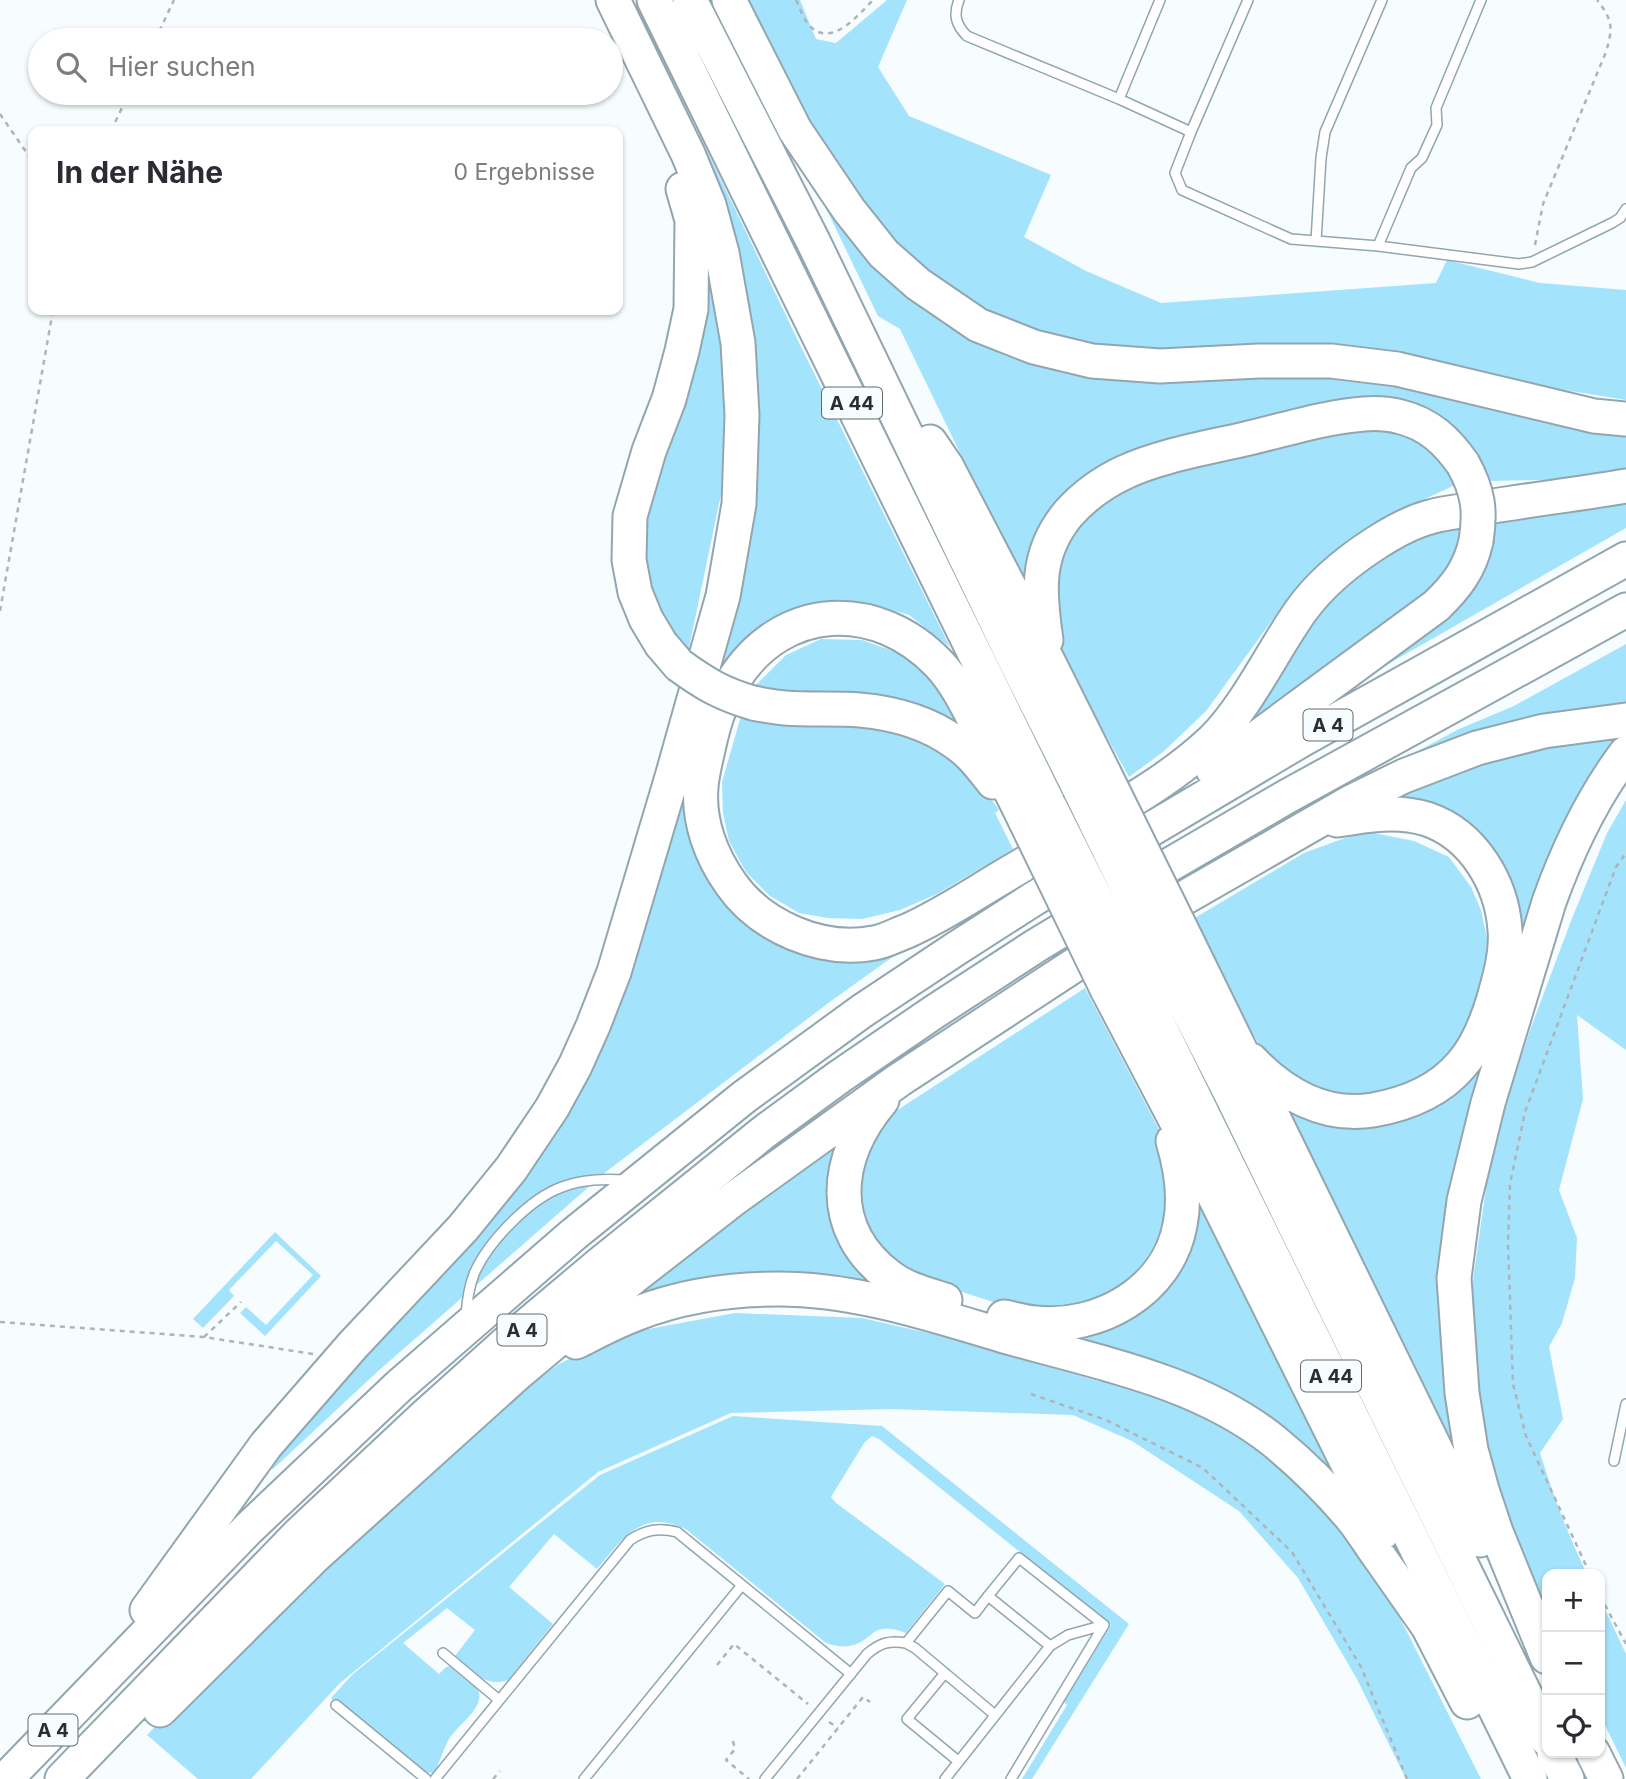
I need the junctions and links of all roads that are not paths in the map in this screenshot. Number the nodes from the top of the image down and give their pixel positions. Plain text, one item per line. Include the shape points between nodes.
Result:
1 (613, 0) edge
2 (654, 0) edge
3 (690, 0) edge
4 (729, 0) edge
5 (959, 0) edge
6 (1160, 0) edge
7 (1248, 0) edge
8 (1382, 0) edge
9 (1482, 0) edge
10 (652, 82) junction
11 (1119, 99) junction
12 (1191, 132) junction
13 (1626, 209) edge
14 (813, 241) junction
15 (1316, 242) junction
16 (1378, 246) junction
17 (1626, 419) edge
18 (1626, 486) edge
19 (1626, 559) edge
20 (1626, 610) edge
21 (1049, 663) junction
22 (1626, 720) edge
23 (1626, 753) edge
24 (1091, 781) junction
25 (1038, 814) junction
26 (1311, 824) junction
27 (1035, 898) junction
28 (1173, 947) junction
29 (1120, 981) junction
30 (1236, 1043) junction
31 (899, 1080) junction
32 (1155, 1081) junction
33 (638, 1181) junction
34 (464, 1328) junction
35 (518, 1373) junction
36 (1626, 1404) edge
37 (1626, 1455) edge
38 (742, 1585) junction
39 (988, 1595) junction
40 (1104, 1625) junction
41 (1427, 1625) junction
42 (906, 1643) junction
43 (1542, 1645) edge
44 (1049, 1646) junction
45 (1542, 1649) edge
46 (443, 1653) dead end
47 (945, 1673) junction
48 (851, 1674) junction
49 (100, 1682) junction
50 (499, 1700) junction
51 (336, 1705) dead end
52 (995, 1715) junction
53 (1542, 1729) edge
54 (1556, 1758) edge
55 (1596, 1758) edge
56 (958, 1762) junction
57 (6, 1779) edge
58 (62, 1779) edge
59 (90, 1779) edge
60 (426, 1779) edge
61 (435, 1779) edge
62 (584, 1779) edge
63 (765, 1779) edge
64 (944, 1779) edge
65 (1011, 1779) edge
66 (1506, 1779) edge
67 (1530, 1779) edge
68 (1567, 1779) edge
69 (1606, 1779) edge

1 - 10 highway
2 - 25 highway, A 44
3 - 14 highway, A 44
4 - 17 highway via 795,130 849,210 884,254 978,325 1034,347 1092,361 1160,366 1331,361 1397,369 1594,416
5 - 11 lane via 956,19 967,36
6 - 11 lane
7 - 12 lane
8 - 15 lane via 1325,132
9 - 16 lane via 1436,108 1437,125 1422,158 1411,168
10 - 25 highway, bridge via 692,220 692,290 673,387 630,516 629,560 646,619 679,665 726,695 783,708 890,714 926,726 956,743
10 - 49 highway via 709,205 722,253 738,343 742,415 739,504 723,596 614,972 575,1066 511,1170 266,1445
11 - 12 lane
12 - 15 lane via 1175,173 1182,190 1291,239
13 - 16 lane via 1612,223 1519,264
14 - 21 highway via 841,274 884,362 947,467
14 - 24 highway, A 44 via 1006,641
15 - 16 lane
18 - 25 highway via 1430,517 1374,544 1332,576 1303,607 1236,711 1194,756 1151,789 927,922 879,942 839,945 780,927 763,917 733,888 719,866 704,827 701,785 720,705 751,657 799,625 854,618 896,632 943,669
19 - 27 highway, A 4 via 1303,739
20 - 58 highway, A 4 via 1286,797 1037,945 764,1132 513,1337 425,1416 299,1534
21 - 24 highway
21 - 27 highway, bridge via 1040,592 1052,539 1078,504 1122,474 1212,447 1366,413 1400,417 1429,428 1446,442 1471,478 1478,502 1476,541 1472,558 1451,592
22 - 26 highway via 1544,731 1477,748 1404,776
23 - 43 highway via 1584,818 1549,902 1488,1103 1464,1201 1454,1278 1461,1393 1474,1460 1496,1532
24 - 28 highway, bridge
25 - 29 highway, bridge
26 - 30 highway via 1388,813 1409,815 1446,828 1474,850 1496,888 1505,931 1488,1018 1462,1065 1441,1084 1409,1102 1364,1112 1338,1111 1297,1098 1258,1068
26 - 31 highway via 1073,966
27 - 33 highway, A 4 via 803,1053
28 - 30 highway
28 - 53 highway, A 44 via 1231,1094
29 - 32 highway
29 - 67 highway, A 44
30 - 45 highway via 1476,1532
31 - 32 highway via 863,1127 846,1168 846,1209 864,1250 892,1278 913,1290 996,1315 1054,1324 1100,1316 1128,1301 1154,1277 1175,1243 1183,1187
31 - 35 highway via 735,1198
32 - 41 highway
33 - 34 highway, A 4
33 - 34 lane via 596,1179 572,1184 549,1192 525,1210 498,1237 475,1271
34 - 49 highway, A 4 via 248,1529
35 - 41 highway via 614,1322 712,1294 802,1290 913,1310 1176,1387 1249,1424 1318,1480 1353,1519
35 - 59 highway via 315,1556
36 - 37 lane via 1614,1461
38 - 48 lane
38 - 50 lane via 677,1532 641,1533 630,1540
38 - 62 lane
39 - 40 lane via 1019,1558
39 - 42 lane via 975,1613 948,1591
39 - 44 lane
40 - 44 lane
40 - 65 lane
41 - 66 highway
42 - 47 lane
42 - 48 lane via 886,1642 876,1647
44 - 52 lane
46 - 50 lane
47 - 52 lane
47 - 56 lane via 907,1719
48 - 63 lane
49 - 57 highway, A 4
50 - 61 lane
51 - 60 lane
52 - 56 lane
54 - 68 highway
55 - 69 highway
56 - 64 lane

